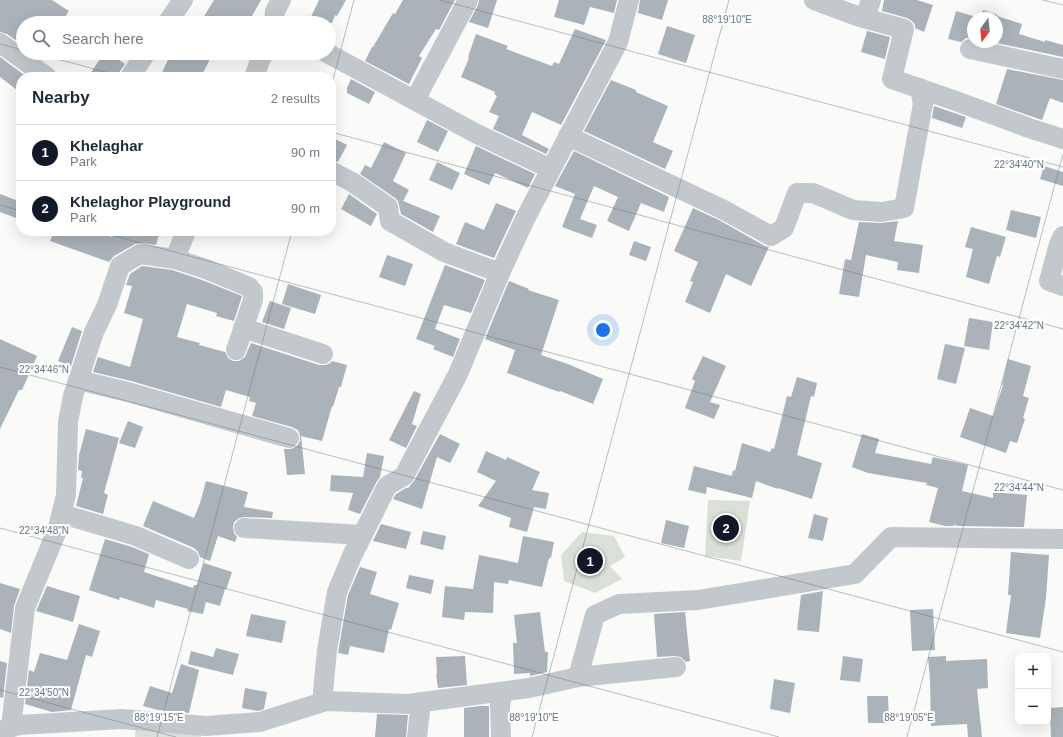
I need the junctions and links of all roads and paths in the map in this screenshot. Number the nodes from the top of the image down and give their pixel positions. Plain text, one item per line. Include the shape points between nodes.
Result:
1 (183, 0) edge
2 (282, 0) edge
3 (468, 0) edge
4 (629, 0) edge
5 (814, 0) edge
6 (868, 9) edge
7 (172, 16) edge
8 (275, 16) edge
9 (0, 43) edge
10 (970, 49) dead end
11 (16, 55) edge
12 (336, 58) edge
13 (24, 60) edge
14 (142, 60) edge
15 (260, 60) edge
16 (1063, 69) edge
17 (40, 72) edge
18 (135, 72) edge
19 (256, 72) edge
20 (920, 88) junction
21 (415, 100) junction
22 (568, 136) junction
23 (1063, 139) edge
24 (551, 169) junction
25 (336, 174) edge
26 (184, 236) edge
27 (1063, 236) edge
28 (175, 259) junction
29 (500, 273) junction
30 (1063, 286) edge
31 (243, 328) junction
32 (236, 350) dead end
33 (323, 354) dead end
34 (78, 380) junction
35 (289, 438) dead end
36 (62, 514) junction
37 (244, 528) dead end
38 (362, 535) junction
39 (1063, 539) edge
40 (189, 559) dead end
41 (676, 667) dead end
42 (578, 676) junction
43 (502, 692) junction
44 (326, 701) junction
45 (421, 702) junction
46 (6, 729) edge
47 (52, 730) edge
48 (417, 737) edge
49 (501, 737) edge

1 - 7 street
2 - 8 street
3 - 21 street
4 - 22 street via 618,42
5 - 6 street
6 - 20 street via 904,29 892,79
9 - 11 street
10 - 16 street
12 - 21 street
13 - 17 street
14 - 18 street
15 - 19 street
20 - 22 street via 923,104 904,208 882,212 853,210 813,194 797,193 784,228 771,236 724,210
20 - 23 street
21 - 24 street via 477,134
22 - 24 street
24 - 29 street
25 - 29 street via 388,207 390,221 444,252
26 - 28 street
27 - 30 street via 1049,281
28 - 31 street via 249,287 253,292 253,300
28 - 34 street via 140,254 120,266
29 - 38 street via 458,374 404,476 388,486
31 - 32 street
31 - 33 street
34 - 35 street
34 - 36 street via 68,422 66,495
36 - 40 street via 136,536
36 - 46 street via 25,608
37 - 38 street
38 - 44 street via 337,592 328,650 324,692
39 - 42 street via 890,537 855,574 698,600 619,604 595,615
41 - 42 street
42 - 43 street
43 - 45 street
43 - 49 street
44 - 45 street via 408,704
44 - 47 street via 260,722 206,726 122,719
45 - 48 street
46 - 47 street via 19,725

